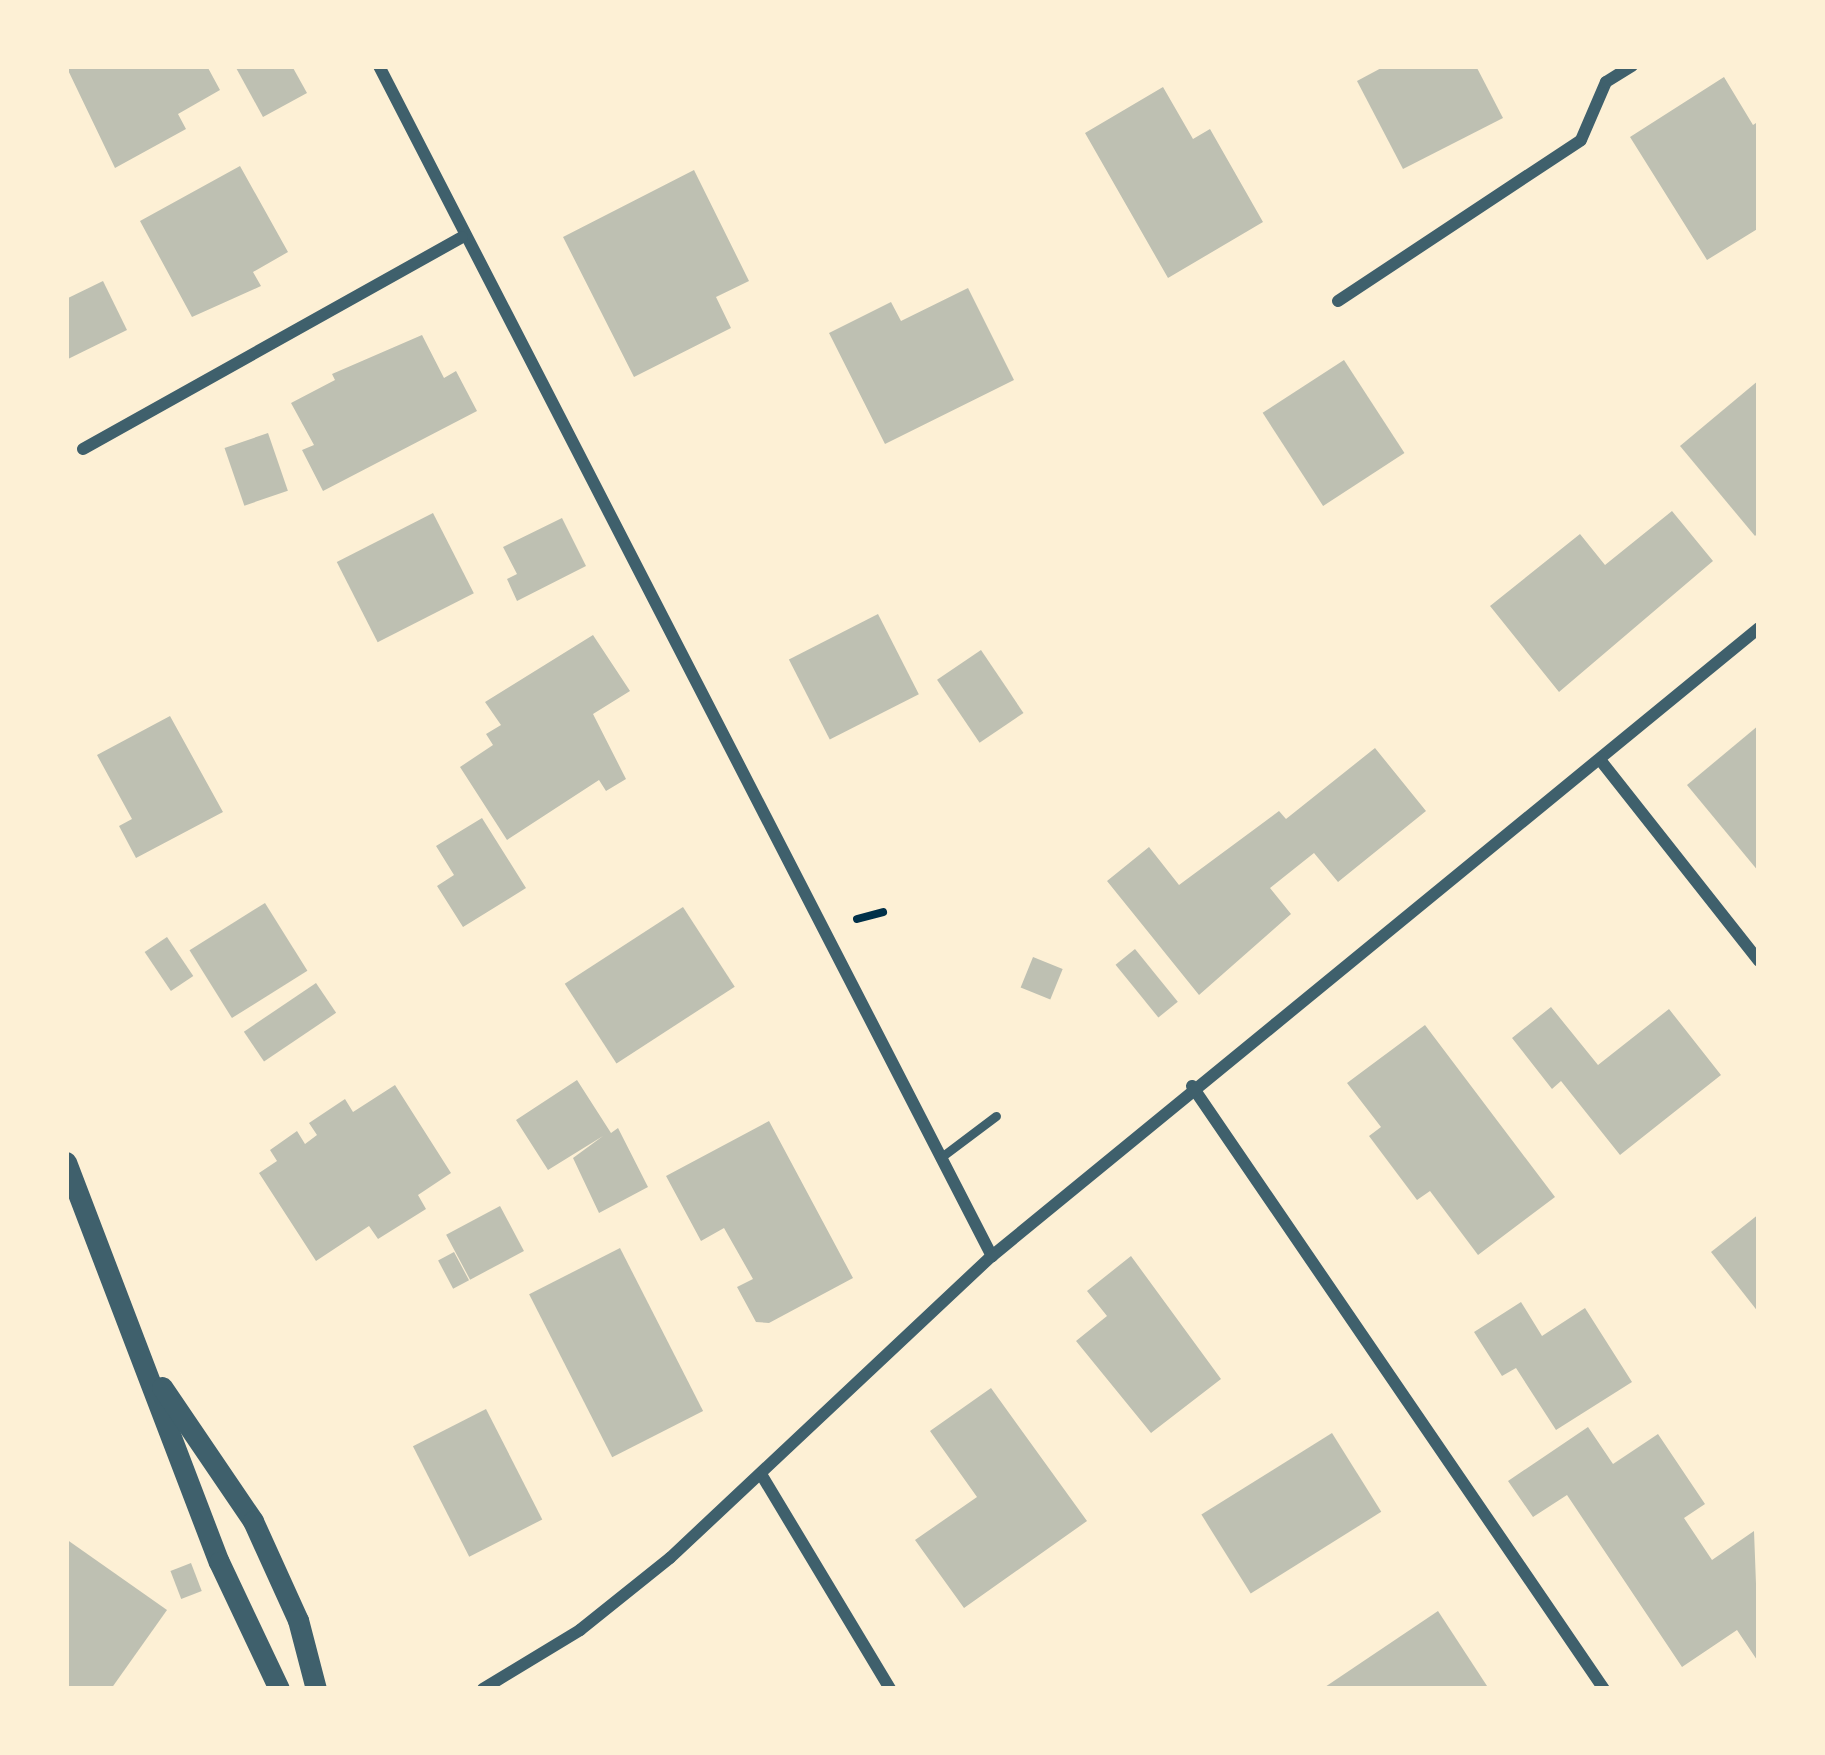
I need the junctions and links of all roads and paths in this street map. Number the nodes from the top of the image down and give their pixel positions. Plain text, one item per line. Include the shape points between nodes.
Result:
1 (379, 66) edge
2 (1632, 66) edge
3 (462, 237) junction
4 (1338, 302) dead end
5 (83, 449) dead end
6 (1759, 628) edge
7 (1600, 761) junction
8 (1759, 961) edge
9 (1192, 1086) junction
10 (996, 1116) dead end
11 (940, 1158) junction
12 (66, 1162) edge
13 (992, 1256) junction
14 (154, 1377) junction
15 (761, 1474) junction
16 (279, 1689) edge
17 (316, 1689) edge
18 (482, 1689) edge
19 (890, 1689) edge
20 (1604, 1689) edge

1 - 3 street
2 - 4 street via 1606,82 1581,140
3 - 5 street
3 - 11 street
6 - 7 street
7 - 8 street
7 - 9 street
9 - 13 street
9 - 20 street
10 - 11 lane
11 - 13 street
12 - 14 street
13 - 15 street
14 - 16 street via 219,1562
14 - 17 street via 253,1521 298,1620
15 - 18 street via 580,1630
15 - 19 street

